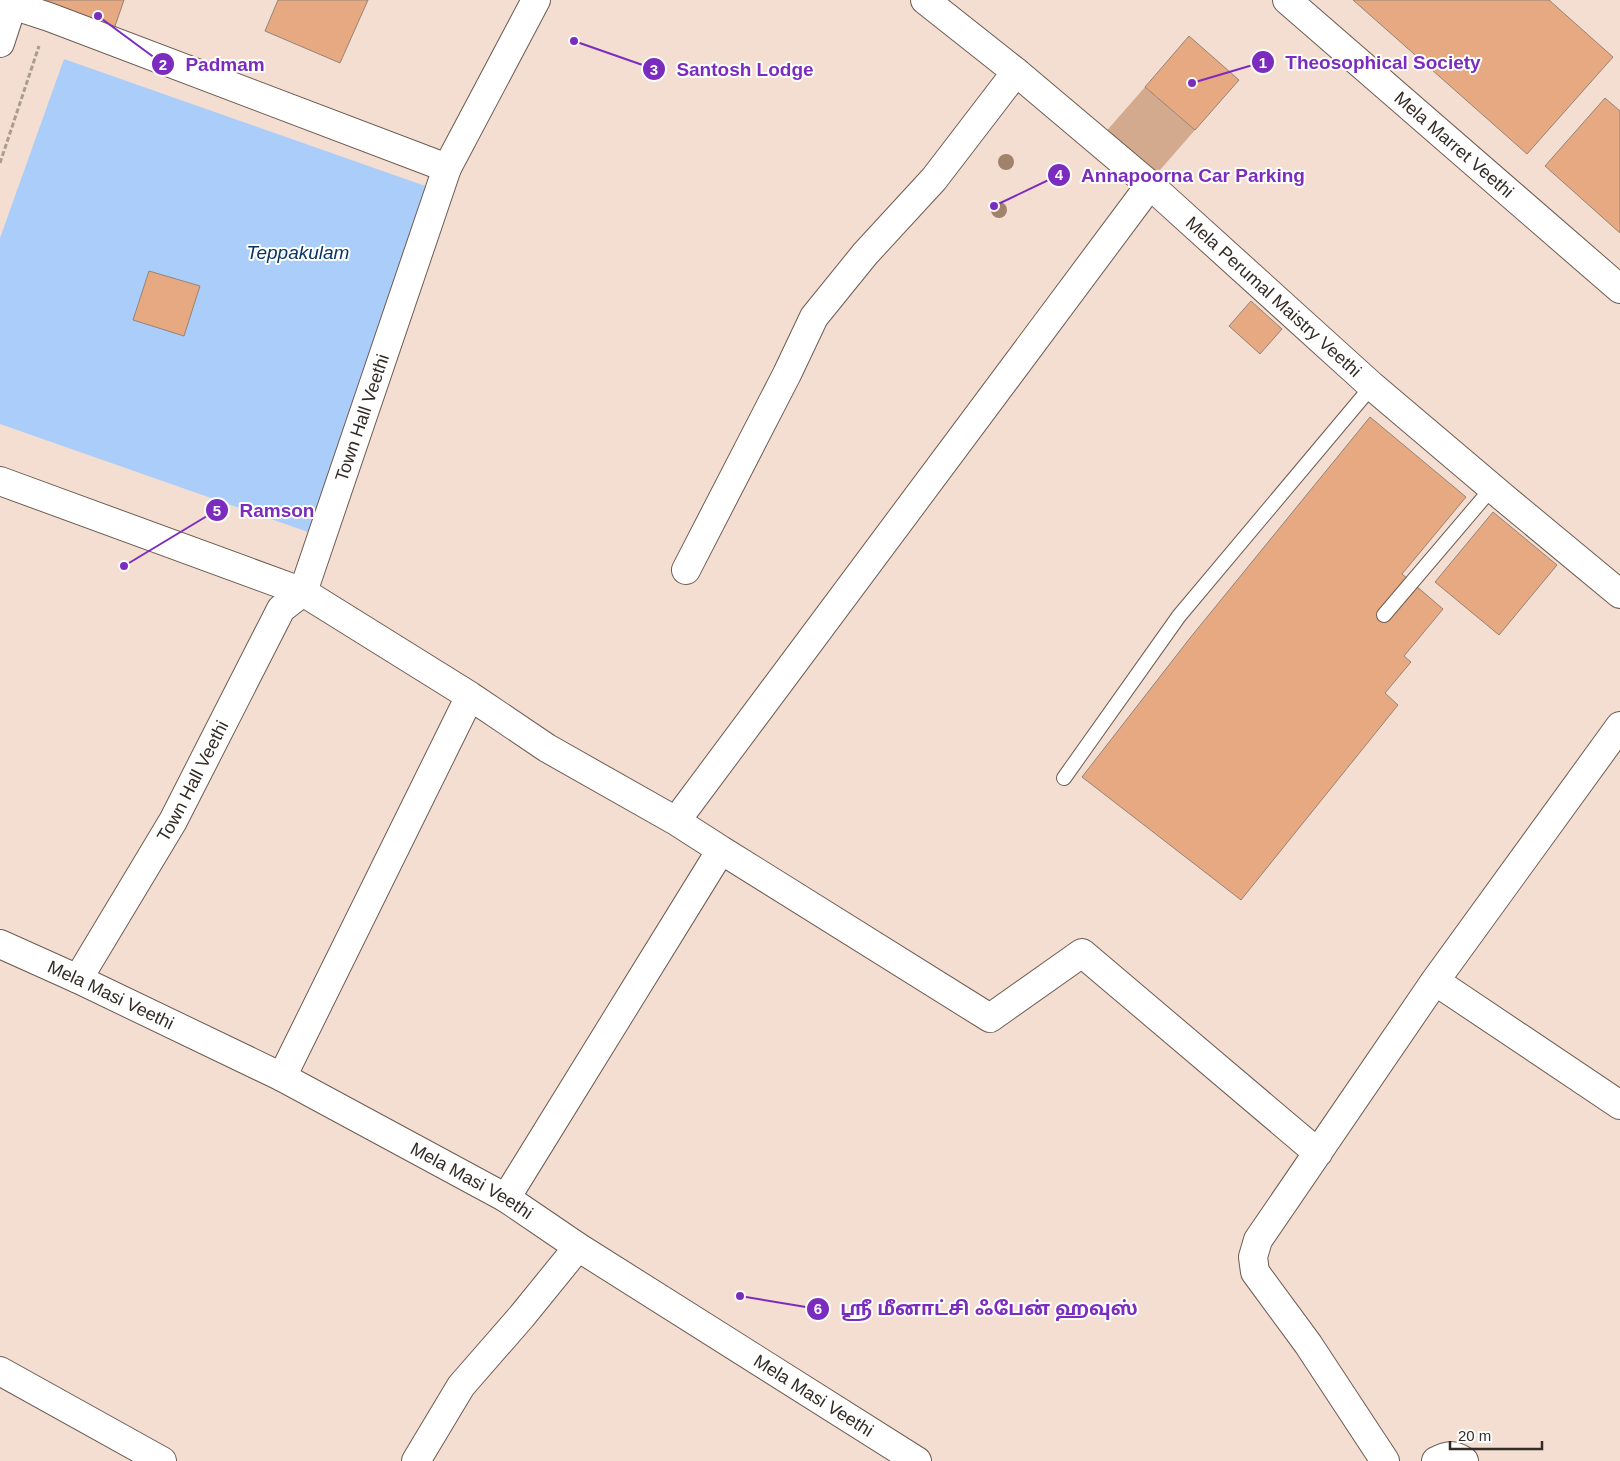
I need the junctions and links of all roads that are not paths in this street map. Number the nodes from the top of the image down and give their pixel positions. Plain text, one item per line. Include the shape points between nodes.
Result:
1 (536, 0) edge
2 (925, 0) edge
3 (1287, 0) edge
4 (9, 2) edge
5 (0, 43) edge
6 (1016, 72) junction
7 (447, 168) junction
8 (1150, 185) junction
9 (1620, 289) edge
10 (1372, 386) junction
11 (0, 480) edge
12 (1492, 488) junction
13 (686, 570) dead end
14 (303, 592) junction
15 (1620, 594) edge
16 (1384, 615) dead end
17 (470, 696) junction
18 (1620, 726) edge
19 (1064, 778) dead end
20 (676, 821) junction
21 (721, 850) junction
22 (1, 946) edge
23 (78, 979) junction
24 (1435, 981) junction
25 (282, 1077) junction
26 (1620, 1105) edge
27 (1318, 1153) junction
28 (506, 1198) junction
29 (578, 1247) junction
30 (0, 1371) edge
31 (162, 1461) edge
32 (416, 1461) edge
33 (917, 1461) edge
34 (1385, 1461) edge
35 (1436, 1461) edge
36 (1464, 1461) edge

1 - 7 street, Town Hall Veethi
2 - 6 street, Mela Perumal Maistry Veethi
3 - 9 street, Mela Marret Veethi
4 - 5 street
4 - 7 street
6 - 8 street, Mela Perumal Maistry Veethi
6 - 13 street via 934,179 865,254 814,317 788,374
7 - 14 street, Town Hall Veethi
8 - 10 street, Mela Perumal Maistry Veethi
8 - 20 street
10 - 12 street, Mela Perumal Maistry Veethi
10 - 19 lane via 1178,616
11 - 14 street
12 - 15 street, Mela Perumal Maistry Veethi
12 - 16 lane
14 - 17 street
14 - 23 street, Town Hall Veethi via 281,609 173,820
17 - 20 street via 547,748
17 - 25 street
18 - 24 street
20 - 21 street
21 - 27 street via 990,1018 1082,953
21 - 28 street
22 - 23 street, Mela Masi Veethi
23 - 25 street, Mela Masi Veethi
24 - 26 street
24 - 27 street
25 - 28 street, Mela Masi Veethi
27 - 34 street via 1258,1240 1253,1257 1255,1272 1308,1344
28 - 29 street, Mela Masi Veethi
29 - 32 street via 461,1386
29 - 33 street, Mela Masi Veethi
30 - 31 street
35 - 36 street via 1446,1456 1456,1456

